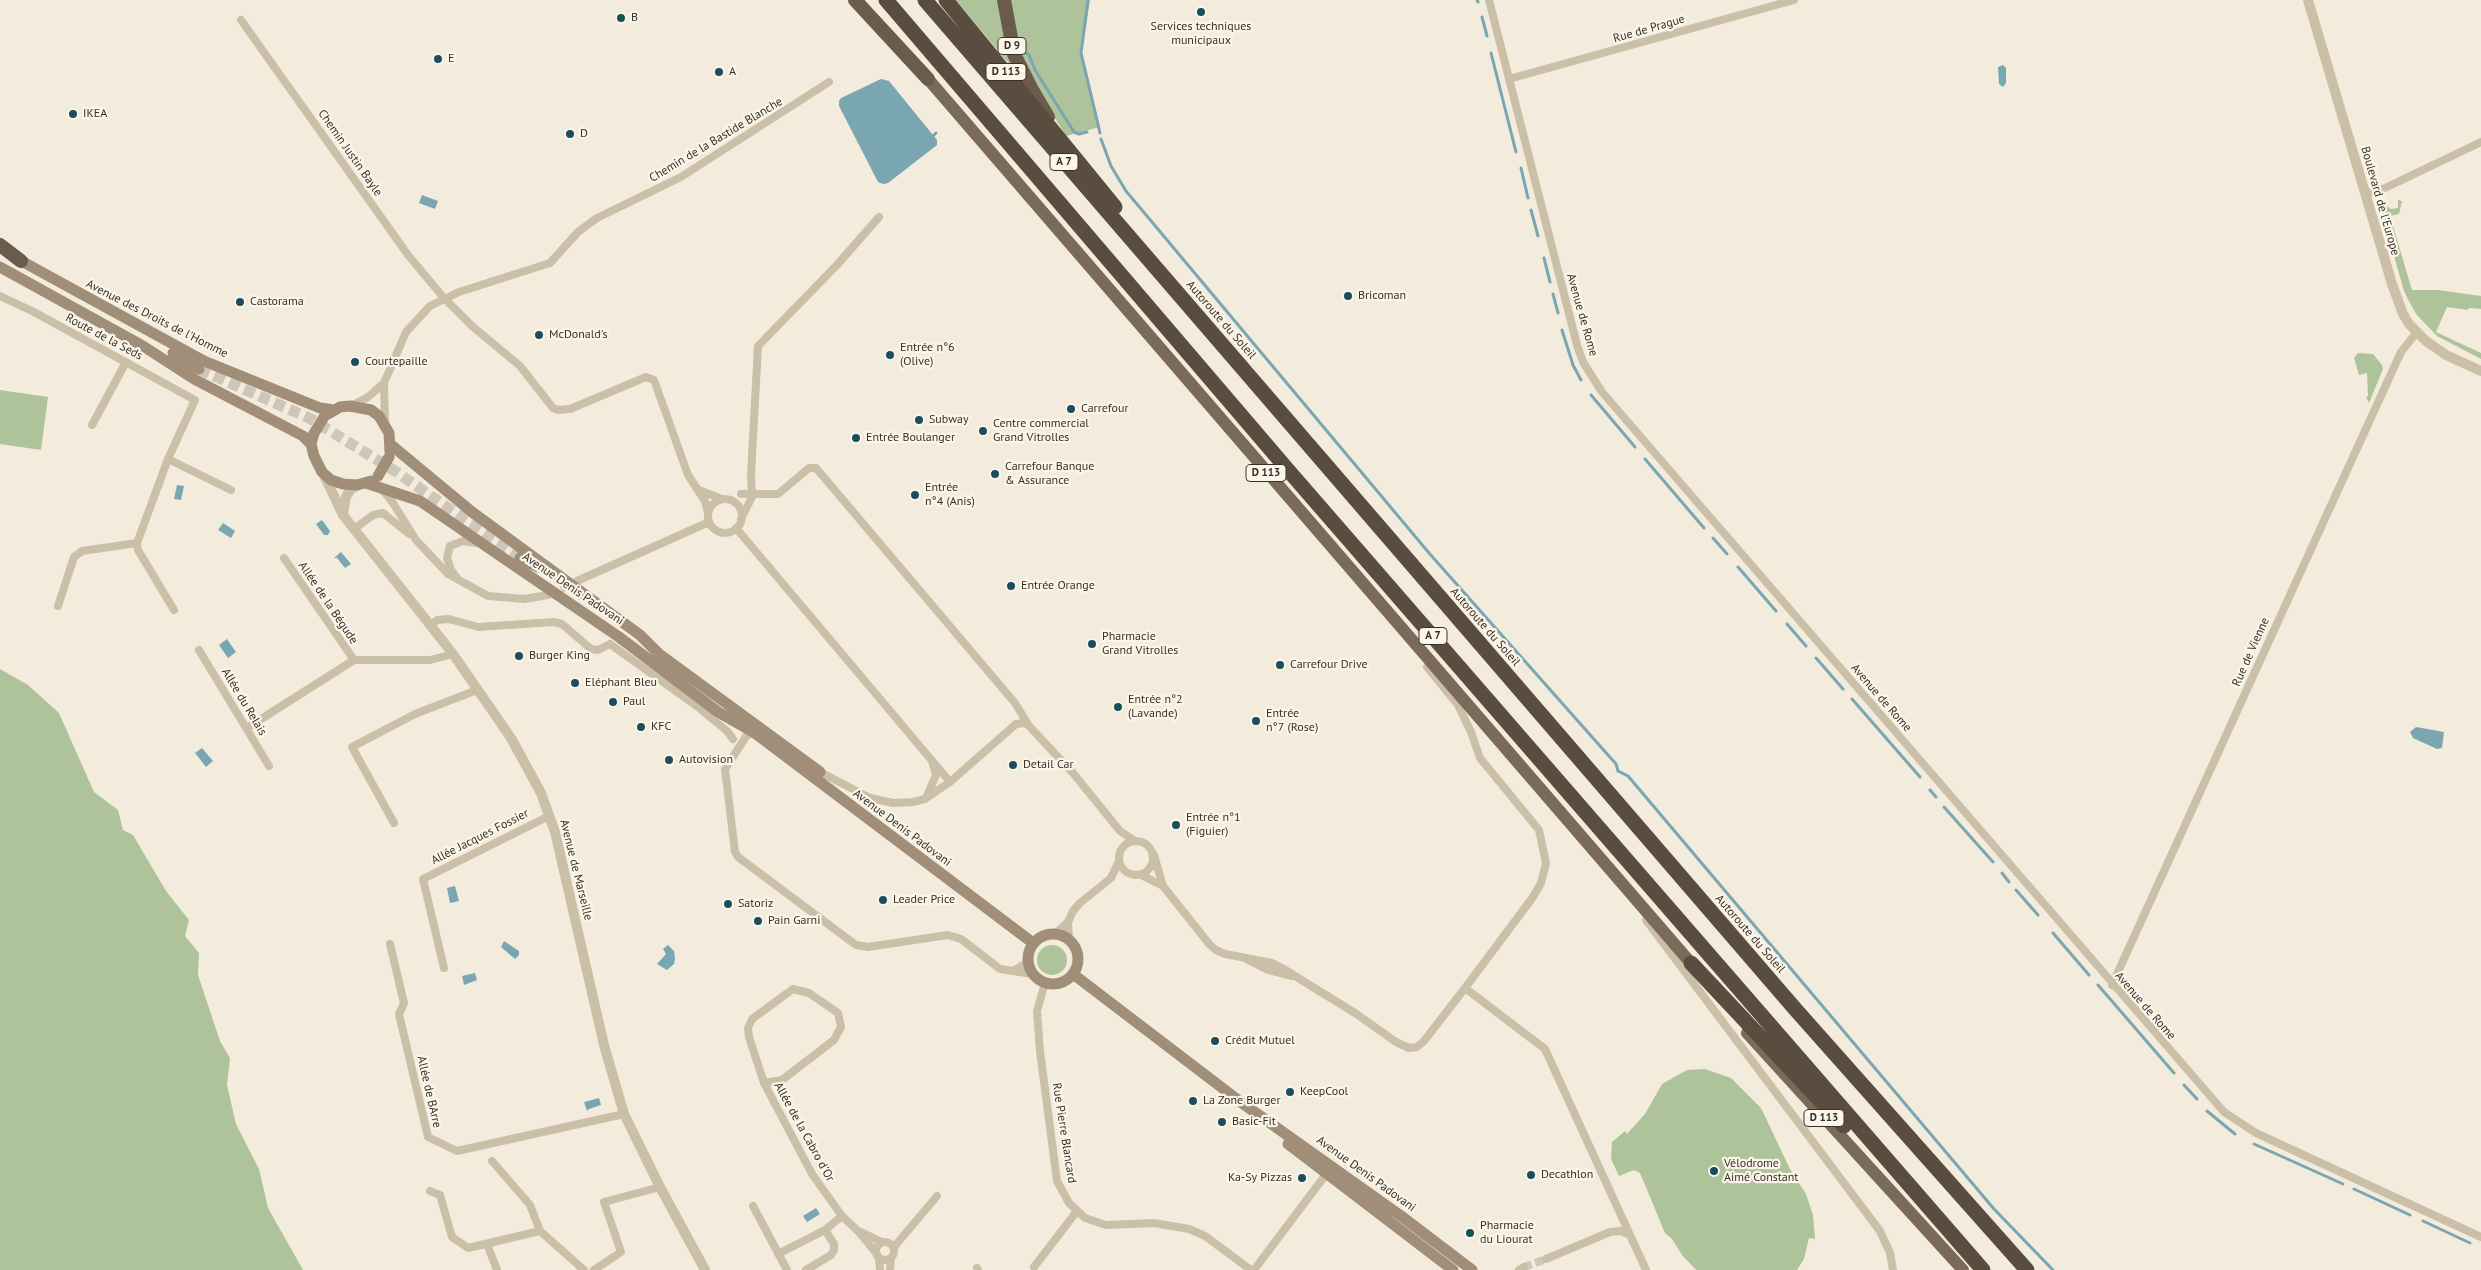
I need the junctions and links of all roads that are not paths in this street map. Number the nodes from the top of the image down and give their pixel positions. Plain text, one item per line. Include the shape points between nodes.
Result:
1 (855, 0) edge
2 (860, 0) edge
3 (886, 0) edge
4 (925, 0) edge
5 (946, 0) edge
6 (1004, 0) edge
7 (1489, 0) edge
8 (1794, 0) edge
9 (2308, 0) edge
10 (241, 20) dead end
11 (928, 79) junction
12 (1510, 79) junction
13 (830, 82) dead end
14 (2481, 142) edge
15 (1066, 145) junction
16 (2365, 194) junction
17 (879, 217) dead end
18 (0, 246) edge
19 (0, 250) edge
20 (21, 261) junction
21 (0, 267) edge
22 (0, 296) edge
23 (444, 298) junction
24 (92, 302) junction
25 (86, 314) junction
26 (1204, 324) junction
27 (2416, 332) junction
28 (126, 362) junction
29 (2481, 371) edge
30 (384, 383) junction
31 (350, 406) junction
32 (329, 413) junction
33 (92, 425) dead end
34 (385, 425) junction
35 (312, 439) junction
36 (390, 444) junction
37 (168, 459) junction
38 (322, 472) junction
39 (751, 474) junction
40 (379, 481) junction
41 (362, 484) junction
42 (231, 490) dead end
43 (698, 490) junction
44 (741, 494) junction
45 (753, 494) junction
46 (725, 499) junction
47 (708, 512) junction
48 (343, 515) junction
49 (741, 519) junction
50 (709, 522) junction
51 (736, 528) junction
52 (354, 529) junction
53 (416, 540) junction
54 (137, 544) junction
55 (484, 545) junction
56 (284, 558) dead end
57 (458, 579) junction
58 (577, 581) tunnel mouth
59 (1370, 592) junction
60 (548, 595) tunnel mouth
61 (58, 606) dead end
62 (174, 610) dead end
63 (431, 625) junction
64 (615, 641) junction
65 (199, 650) dead end
66 (453, 654) junction
67 (659, 654) junction
68 (354, 660) junction
69 (477, 690) junction
70 (732, 708) junction
71 (718, 712) junction
72 (1029, 726) junction
73 (246, 728) junction
74 (755, 733) junction
75 (733, 739) junction
76 (734, 752) junction
77 (932, 761) junction
78 (269, 766) dead end
79 (820, 772) joint
80 (950, 782) junction
81 (925, 799) junction
82 (550, 816) junction
83 (394, 823) dead end
84 (1120, 831) junction
85 (1135, 841) junction
86 (1122, 848) junction
87 (1151, 848) junction
88 (1119, 861) junction
89 (1606, 865) junction
90 (1137, 875) junction
91 (1110, 878) junction
92 (1163, 886) junction
93 (1068, 922) junction
94 (1056, 934) junction
95 (1069, 940) junction
96 (1034, 943) junction
97 (390, 944) dead end
98 (1028, 962) junction
99 (1691, 963) junction
100 (444, 968) dead end
101 (1016, 970) junction
102 (1033, 974) junction
103 (1073, 974) junction
104 (1045, 983) junction
105 (2112, 985) junction
106 (1465, 988) junction
107 (764, 1083) junction
108 (1242, 1103) junction
109 (624, 1114) junction
110 (492, 1160) dead end
111 (1326, 1173) junction
112 (660, 1187) junction
113 (430, 1191) dead end
114 (937, 1196) dead end
115 (753, 1206) dead end
116 (1077, 1210) junction
117 (842, 1216) junction
118 (540, 1230) junction
119 (825, 1230) junction
120 (859, 1232) junction
121 (1628, 1234) junction
122 (2481, 1237) edge
123 (882, 1242) junction
124 (487, 1244) junction
125 (894, 1247) junction
126 (778, 1254) junction
127 (878, 1256) junction
128 (891, 1258) junction
129 (1546, 1258) tunnel mouth
130 (1034, 1267) dead end
131 (497, 1270) edge
132 (584, 1270) edge
133 (594, 1270) edge
134 (705, 1270) edge
135 (787, 1270) edge
136 (806, 1270) edge
137 (880, 1270) edge
138 (890, 1270) edge
139 (1252, 1270) edge
140 (1453, 1270) edge
141 (1472, 1270) edge
142 (1646, 1270) edge
143 (1894, 1270) edge
144 (1963, 1270) edge
145 (1982, 1270) edge
146 (2026, 1270) edge

1 - 11 highway
2 - 11 main road, D 113
3 - 145 highway, A 7 via 1288,470
4 - 26 highway, Autoroute du Soleil / A 7
5 - 15 highway, D 113
6 - 15 highway, D 9 via 1018,64
7 - 12 street, Avenue de Rome
8 - 12 street, Rue de Prague
9 - 16 street, Boulevard de l'Europe
10 - 23 street, Chemin Justin Bayle via 408,255
11 - 59 main road, D 113
12 - 105 street, Avenue de Rome via 1577,345 1595,382
13 - 23 street, Chemin de la Bastide Blanche via 680,177 597,218 578,232 550,263
14 - 16 street via 2385,188
15 - 26 highway, D 113
16 - 27 street, Boulevard de l'Europe via 2397,300
17 - 39 street via 758,346
18 - 20 highway
19 - 20 main road, Avenue des Droits de l'Homme
20 - 24 main road, Avenue des Droits de l'Homme
21 - 25 main road
22 - 28 street, Route de la Seds
23 - 30 street, Chemin de la Bastide Blanche via 430,306 406,332
23 - 43 street, Chemin Justin Bayle via 520,366 550,405 558,410 570,409 646,377 654,380 688,475
24 - 25 main road via 199,369
24 - 32 main road, Avenue des Droits de l'Homme via 204,361
25 - 35 main road via 194,379
26 - 146 highway, Autoroute du Soleil / A 7 via 1796,1010
27 - 29 street, Boulevard de l'Europe via 2446,354
27 - 105 street, Rue de Vienne via 2400,352
28 - 33 street
28 - 37 street, Route de la Seds via 195,400
30 - 31 street via 368,397
30 - 34 street
31 - 32 main road
31 - 34 main road via 371,410
32 - 35 main road, bridge
34 - 36 main road
35 - 38 main road via 312,451
36 - 40 main road, bridge via 389,457
36 - 67 main road, Avenue Denis Padovani via 472,512 640,635
37 - 42 street
37 - 54 street
38 - 41 main road via 331,480 344,484
38 - 48 street, Avenue de Marseille
39 - 44 street
39 - 45 street
40 - 41 main road
40 - 53 street
40 - 55 main road, Avenue Denis Padovani via 420,501
41 - 48 street via 351,489 346,497
43 - 46 street
43 - 47 street
44 - 45 street
44 - 46 street
45 - 49 street
45 - 72 street via 778,494 809,468 816,468 1016,703
46 - 47 street via 712,504
46 - 49 street via 738,505
47 - 50 street
48 - 52 street, Avenue de Marseille
49 - 51 street
50 - 51 street via 722,532
50 - 58 street
51 - 77 street
52 - 53 street via 373,515 382,513 390,516
52 - 63 street, Avenue de Marseille
53 - 57 street via 441,569
54 - 61 street via 82,551 74,558
54 - 62 street
55 - 57 street via 462,541 450,546 447,558
55 - 64 main road, Avenue Denis Padovani via 607,631
56 - 68 street, Allée de la Bégude
57 - 60 street via 488,596 499,598 524,599
59 - 89 main road, D 113
59 - 106 street via 1458,705 1480,758 1539,830 1544,848 1541,883
63 - 64 street via 437,620 449,619 478,627 554,622 562,624 591,649 598,650
63 - 66 street, Avenue de Marseille
64 - 67 main road via 520,558 536,566
64 - 71 main road, Avenue Denis Padovani
64 - 75 street
65 - 73 street, Allée du Relais
66 - 68 street, Allée de la Bégude via 430,660
66 - 69 street, Avenue de Marseille
67 - 70 main road, Avenue Denis Padovani
68 - 73 street, Allée de la Bégude
69 - 82 street, Avenue de Marseille via 511,738
69 - 83 street via 415,714 352,747
70 - 74 main road, Avenue Denis Padovani
70 - 79 main road, Avenue Denis Padovani
71 - 74 main road, Avenue Denis Padovani
71 - 75 street via 727,721
72 - 80 street via 1016,724
72 - 84 street
73 - 78 street, Allée du Relais
74 - 76 street via 747,735
74 - 96 main road, Avenue Denis Padovani
75 - 76 street
76 - 101 street via 725,772 735,852 742,861 856,945 868,947 948,935 961,938 1000,968
77 - 80 street
77 - 81 street via 936,775
79 - 81 street via 870,798 893,803
80 - 81 street
82 - 100 street, Allée Jacques Fossier via 423,879
82 - 109 street, Avenue de Marseille via 606,1054
84 - 85 street
84 - 86 street
85 - 86 street
85 - 87 street via 1146,843
86 - 88 street
87 - 90 street via 1152,862
87 - 92 street
88 - 90 street via 1122,867
88 - 91 street
89 - 99 main road, D 113
89 - 143 street via 1880,1231
90 - 91 street
90 - 92 street
91 - 93 street via 1072,911
92 - 106 street via 1210,946 1224,954 1272,963 1408,1048 1417,1047 1424,1041
93 - 94 street
93 - 95 street
94 - 95 main road
94 - 96 main road
95 - 103 main road via 1078,960
96 - 98 main road
97 - 109 street, Allée de BArre via 404,1003 399,1014 428,1137 457,1151
98 - 101 street
98 - 102 main road
99 - 144 main road, D 113 via 1775,1065
99 - 145 highway
101 - 102 street
102 - 104 main road
103 - 104 main road via 1060,983
103 - 108 main road, Avenue Denis Padovani
104 - 116 street, Rue Pierre Blancard via 1037,1018 1056,1170 1061,1190
105 - 122 street, Avenue de Rome via 2215,1103 2233,1119 2256,1133
106 - 121 street via 1545,1050
107 - 107 street, Allée de la Cabro d'Or via 782,1080 834,1040 842,1027 838,1013 808,993 794,989 752,1020 748,1028 749,1037
107 - 117 street, Allée de la Cabro d'Or via 812,1174
108 - 111 main road, Avenue Denis Padovani
108 - 141 main road, Avenue Denis Padovani
109 - 112 street, Avenue de Marseille
110 - 118 street via 530,1205
111 - 139 street
111 - 140 main road, Avenue Denis Padovani
112 - 133 street via 604,1202 621,1252
112 - 134 street, Avenue de Marseille
113 - 124 street via 440,1195 452,1237 468,1248
114 - 125 street
115 - 126 street
116 - 130 street
116 - 139 street, Rue Pierre Blancard via 1085,1218 1106,1225 1154,1223 1190,1229
117 - 119 street
117 - 120 street, Allée de la Cabro d'Or
118 - 124 street
118 - 132 street
119 - 126 street
119 - 136 street via 834,1250
120 - 123 street, Allée de la Cabro d'Or
120 - 127 street, Allée de la Cabro d'Or
121 - 129 street via 1610,1232
121 - 142 street
123 - 125 street
123 - 127 street via 876,1250
124 - 131 street
125 - 128 street
126 - 135 street
127 - 128 street
127 - 137 street
128 - 138 street

